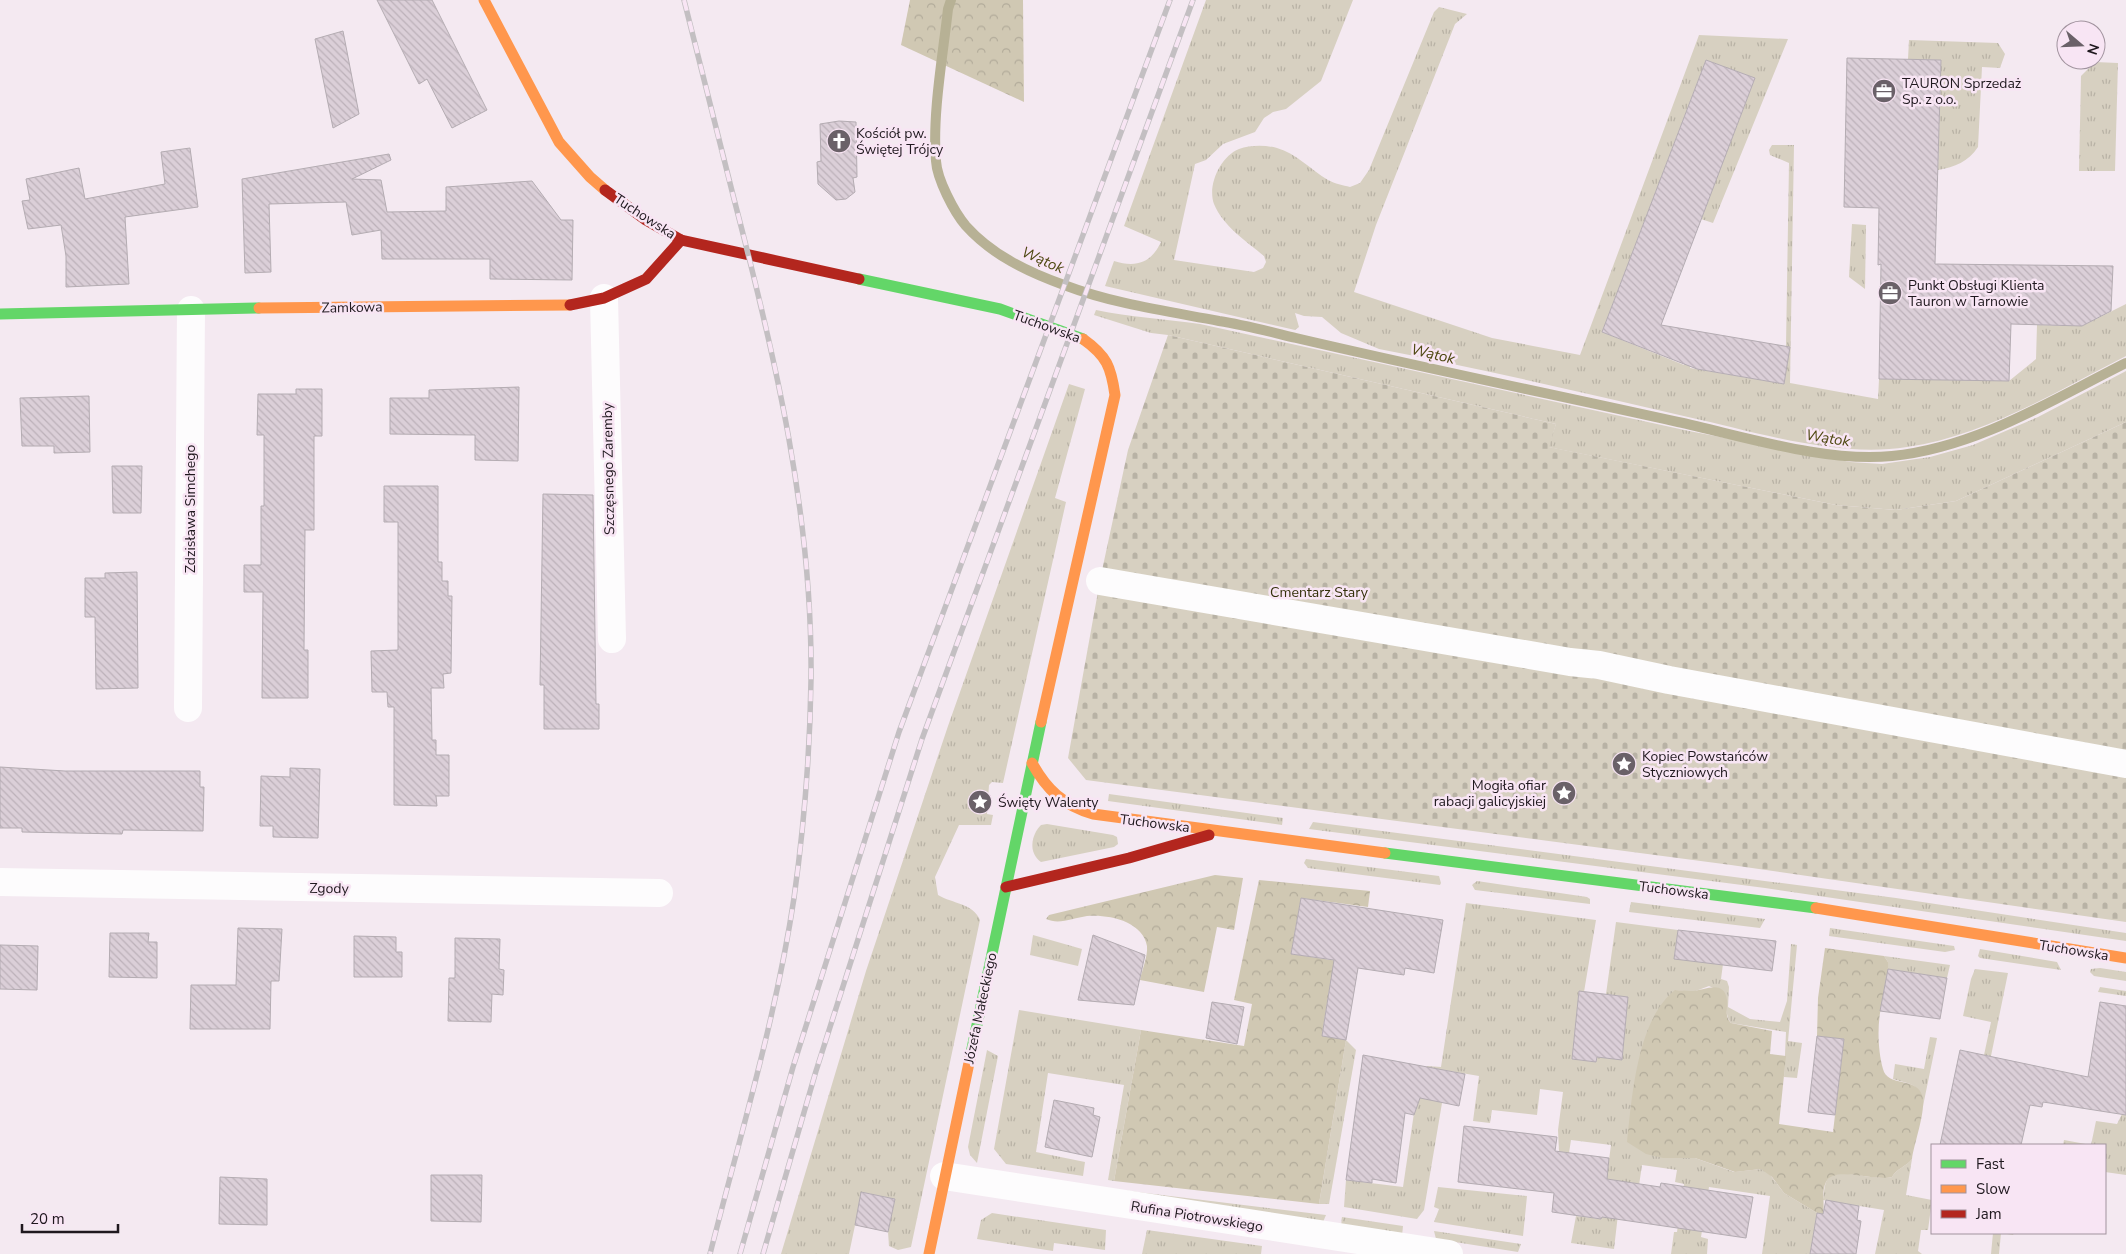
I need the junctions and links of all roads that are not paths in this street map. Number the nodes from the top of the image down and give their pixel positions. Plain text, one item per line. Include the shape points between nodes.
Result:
1 (484, 0) edge
2 (681, 240) junction
3 (604, 298) junction
4 (191, 310) junction
5 (0, 314) edge
6 (1100, 581) dead end
7 (612, 639) dead end
8 (188, 708) dead end
9 (1032, 763) junction
10 (2126, 764) edge
11 (1220, 832) junction
12 (0, 882) edge
13 (1006, 887) junction
14 (659, 893) dead end
15 (2126, 958) edge
16 (944, 1176) junction
17 (929, 1254) edge
18 (1450, 1254) edge

1 - 2 street, Tuchowska via 559,142 590,177 618,201
2 - 3 street, Zamkowa via 646,279
2 - 9 street, Tuchowska via 1000,308 1079,336 1100,351 1115,382 1112,414
3 - 4 street, Zamkowa via 564,306
3 - 7 street, Szczęsnego Zaremby
4 - 5 street, Zamkowa
4 - 8 street, Zdzisława Simchego
6 - 10 street via 1599,665
9 - 11 street, Tuchowska via 1044,785 1064,804 1085,812
9 - 13 street, Józefa Małeckiego
11 - 13 street, Tuchowska via 1129,858
11 - 15 street, Tuchowska via 1816,908
12 - 14 street, Zgody
13 - 16 street, Józefa Małeckiego
16 - 17 street, Józefa Małeckiego
16 - 18 street, Rufina Piotrowskiego

